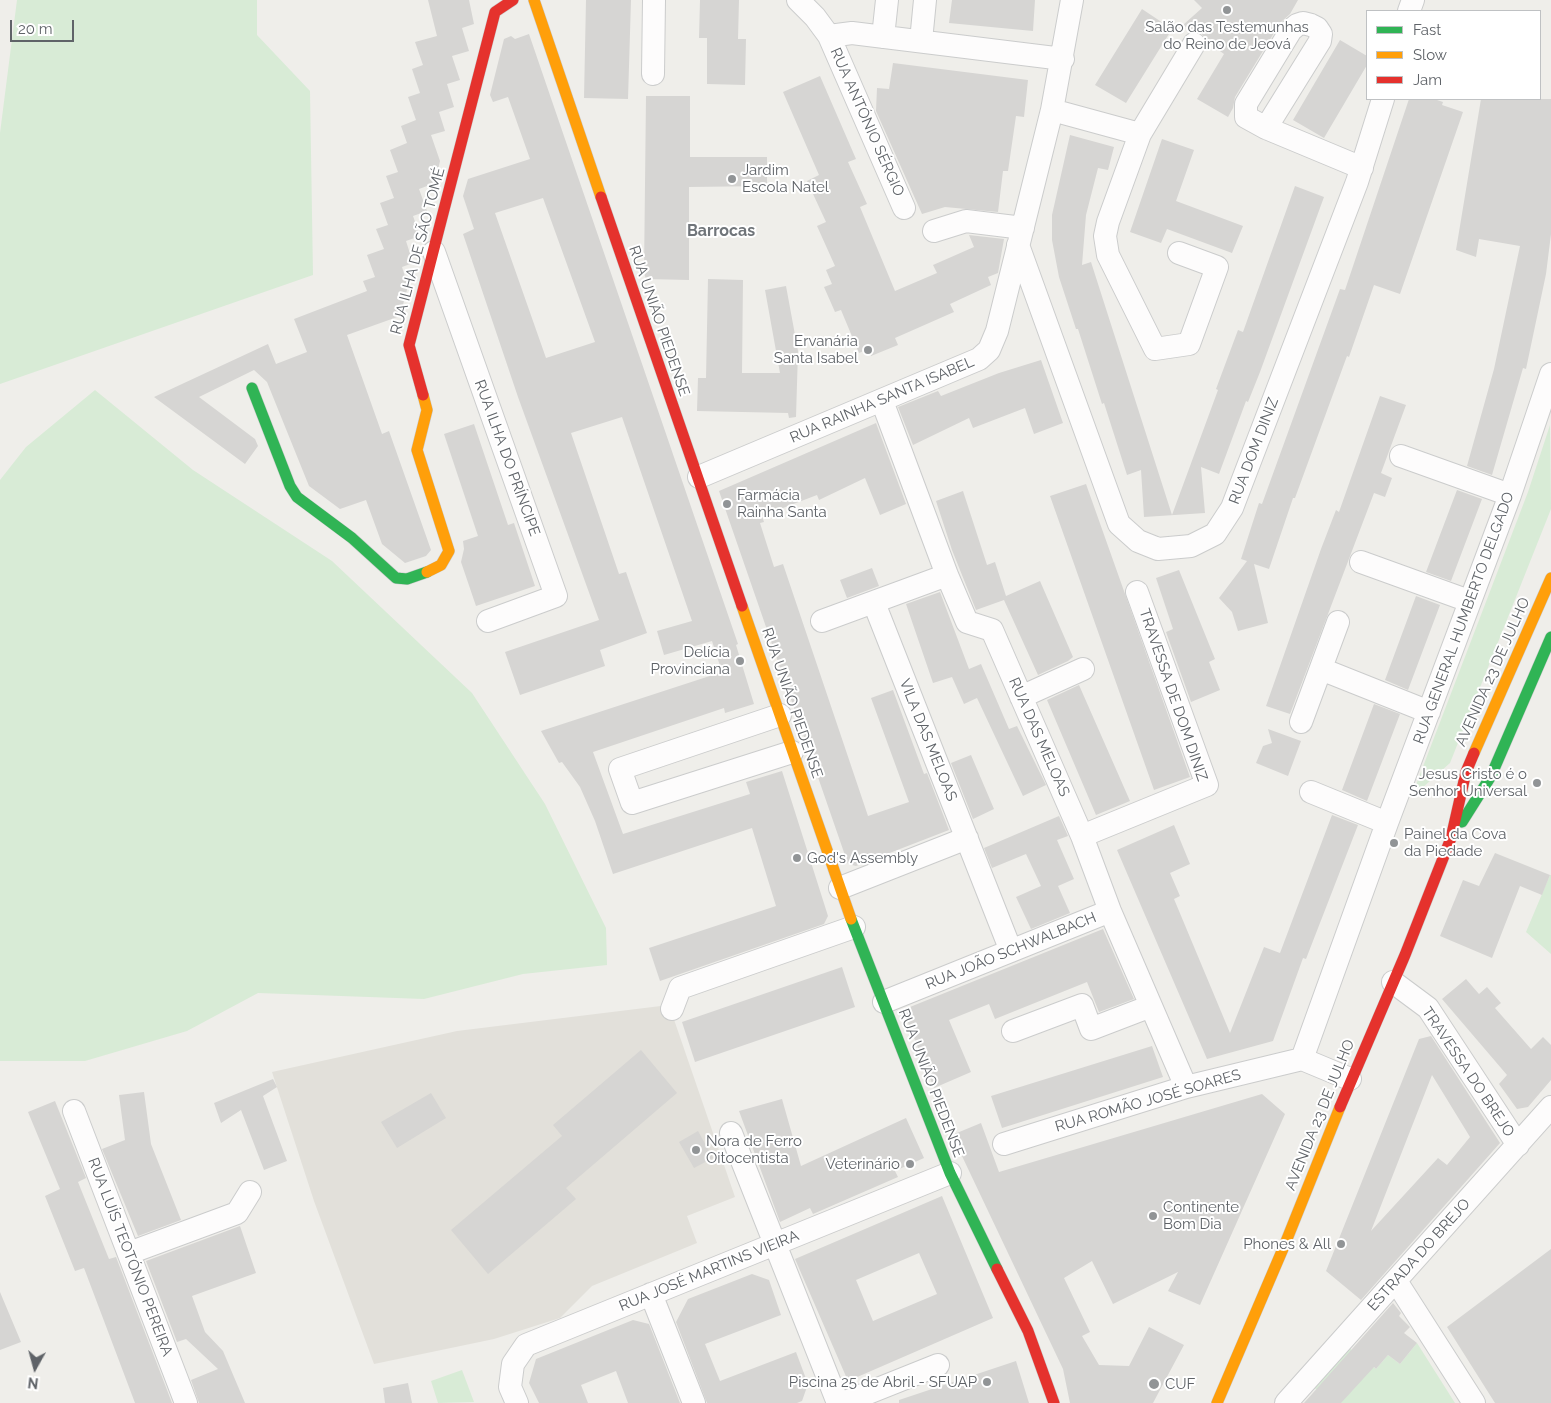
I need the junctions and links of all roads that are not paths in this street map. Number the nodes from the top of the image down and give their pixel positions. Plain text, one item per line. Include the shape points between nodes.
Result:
1 (513, 0) edge
2 (534, 0) edge
3 (654, 0) edge
4 (798, 0) edge
5 (887, 0) edge
6 (925, 0) edge
7 (1072, 0) edge
8 (829, 36) junction
9 (883, 37) junction
10 (921, 41) junction
11 (1194, 44) dead end
12 (1063, 59) junction
13 (653, 74) dead end
14 (1383, 100) edge
15 (1052, 110) junction
16 (1266, 128) dead end
17 (1140, 134) junction
18 (1362, 168) junction
19 (904, 208) dead end
20 (934, 231) dead end
21 (1021, 236) junction
22 (434, 252) junction
23 (1179, 253) dead end
24 (1551, 374) edge
25 (252, 388) dead end
26 (882, 401) junction
27 (1401, 456) dead end
28 (699, 478) junction
29 (1510, 495) junction
30 (1361, 562) dead end
31 (947, 575) junction
32 (1551, 578) edge
33 (1137, 592) dead end
34 (1469, 601) junction
35 (874, 602) junction
36 (488, 621) dead end
37 (822, 621) dead end
38 (1338, 622) dead end
39 (1551, 638) edge
40 (1083, 669) dead end
41 (1321, 669) junction
42 (1021, 698) junction
43 (1429, 712) junction
44 (780, 715) junction
45 (1301, 722) dead end
46 (792, 752) junction
47 (1311, 792) dead end
48 (1386, 823) junction
49 (1082, 836) junction
50 (966, 838) junction
51 (1451, 838) junction
52 (840, 888) junction
53 (1110, 911) junction
54 (854, 927) junction
55 (1011, 950) junction
56 (1393, 982) junction
57 (884, 1002) junction
58 (1152, 1006) junction
59 (672, 1009) dead end
60 (1013, 1031) dead end
61 (1302, 1060) junction
62 (1350, 1079) junction
63 (1186, 1087) junction
64 (1551, 1107) edge
65 (74, 1111) dead end
66 (731, 1133) dead end
67 (1004, 1144) dead end
68 (1518, 1145) junction
69 (950, 1173) junction
70 (250, 1192) dead end
71 (774, 1244) junction
72 (129, 1253) junction
73 (1396, 1281) junction
74 (651, 1294) junction
75 (938, 1365) dead end
76 (186, 1403) edge
77 (517, 1403) edge
78 (694, 1403) edge
79 (838, 1403) edge
80 (843, 1403) edge
81 (1054, 1403) edge
82 (1217, 1403) edge
83 (1286, 1403) edge
84 (1474, 1403) edge

1 - 22 street, RUA ILHA DE SÃO TOMÉ via 495,12
2 - 28 street, RUA UNIÃO PIEDENSE
3 - 13 street
4 - 8 street, RUA ANTÓNIO SÉRGIO
5 - 9 street
6 - 10 street
7 - 12 street, RUA RAINHA SANTA ISABEL
8 - 9 street, RUA ANTÓNIO SÉRGIO via 847,33
8 - 19 street, RUA ANTÓNIO SÉRGIO
9 - 10 street, RUA ANTÓNIO SÉRGIO
10 - 12 street, RUA ANTÓNIO SÉRGIO
11 - 17 street
12 - 15 street, RUA RAINHA SANTA ISABEL
14 - 18 street, RUA DOM DINIZ
15 - 17 street
15 - 21 street, RUA RAINHA SANTA ISABEL
16 - 18 street
17 - 23 street via 1108,222 1105,243 1155,350 1188,344 1217,267
18 - 21 street, RUA DOM DINIZ via 1232,508 1215,534 1191,546 1158,548 1138,541 1119,524
20 - 21 street via 966,221
21 - 26 street, RUA RAINHA SANTA ISABEL via 997,332 985,355
22 - 25 street, RUA ILHA DE SÃO TOMÉ via 409,348 427,410 417,450 448,544 449,551 441,565 407,580 393,577 352,538 294,493
22 - 36 street, RUA ILHA DO PRÍNCIPE via 556,596
24 - 29 street, RUA GENERAL HUMBERTO DELGADO
26 - 28 street, RUA RAINHA SANTA ISABEL
26 - 31 street, RUA DAS MELOAS
27 - 29 street
28 - 44 street, RUA UNIÃO PIEDENSE
29 - 34 street, RUA GENERAL HUMBERTO DELGADO
30 - 34 street
31 - 35 street
31 - 42 street, RUA DAS MELOAS via 967,622 992,630
32 - 51 street, AVENIDA 23 DE JULHO via 1466,772
33 - 49 street, TRAVESSA DE DOM DINIZ via 1207,785
34 - 43 street, RUA GENERAL HUMBERTO DELGADO
35 - 37 street
35 - 50 street, VILA DAS MELOAS
38 - 41 street
39 - 51 street, AVENIDA 23 DE JULHO via 1491,776
40 - 42 street
41 - 43 street
41 - 45 street
42 - 49 street, RUA DAS MELOAS
43 - 48 street, RUA GENERAL HUMBERTO DELGADO
44 - 46 street, RUA UNIÃO PIEDENSE
44 - 46 street via 620,769 632,803
46 - 52 street, RUA UNIÃO PIEDENSE
47 - 48 street
48 - 61 street, RUA GENERAL HUMBERTO DELGADO
49 - 53 street, RUA DAS MELOAS
50 - 52 street
50 - 55 street, VILA DAS MELOAS
51 - 56 street, AVENIDA 23 DE JULHO
52 - 54 street, RUA UNIÃO PIEDENSE
53 - 55 street, RUA JOÃO SCHWALBACH
53 - 58 street, RUA DAS MELOAS
54 - 57 street, RUA UNIÃO PIEDENSE
54 - 59 street via 680,988
55 - 57 street, RUA JOÃO SCHWALBACH
56 - 62 street, AVENIDA 23 DE JULHO
56 - 68 street, TRAVESSA DO BREJO via 1428,1008
57 - 69 street, RUA UNIÃO PIEDENSE
58 - 60 street via 1091,1029 1082,1005
58 - 63 street, RUA DAS MELOAS
61 - 62 street
61 - 63 street, RUA ROMÃO JOSÉ SOARES
62 - 82 street, AVENIDA 23 DE JULHO via 1285,1244
63 - 67 street, RUA ROMÃO JOSÉ SOARES
64 - 68 street, ESTRADA DO BREJO
65 - 72 street, RUA LUÍS TEOTÓNIO PEREIRA
66 - 71 street
68 - 73 street, ESTRADA DO BREJO
69 - 71 street, RUA JOSÉ MARTINS VIEIRA
69 - 81 street, RUA UNIÃO PIEDENSE via 1028,1331
70 - 72 street via 237,1213
71 - 74 street, RUA JOSÉ MARTINS VIEIRA
71 - 79 street
72 - 76 street, RUA LUÍS TEOTÓNIO PEREIRA
73 - 83 street, ESTRADA DO BREJO
73 - 84 street
74 - 77 street, RUA JOSÉ MARTINS VIEIRA via 526,1345 513,1364 510,1387
74 - 78 street
75 - 80 street

